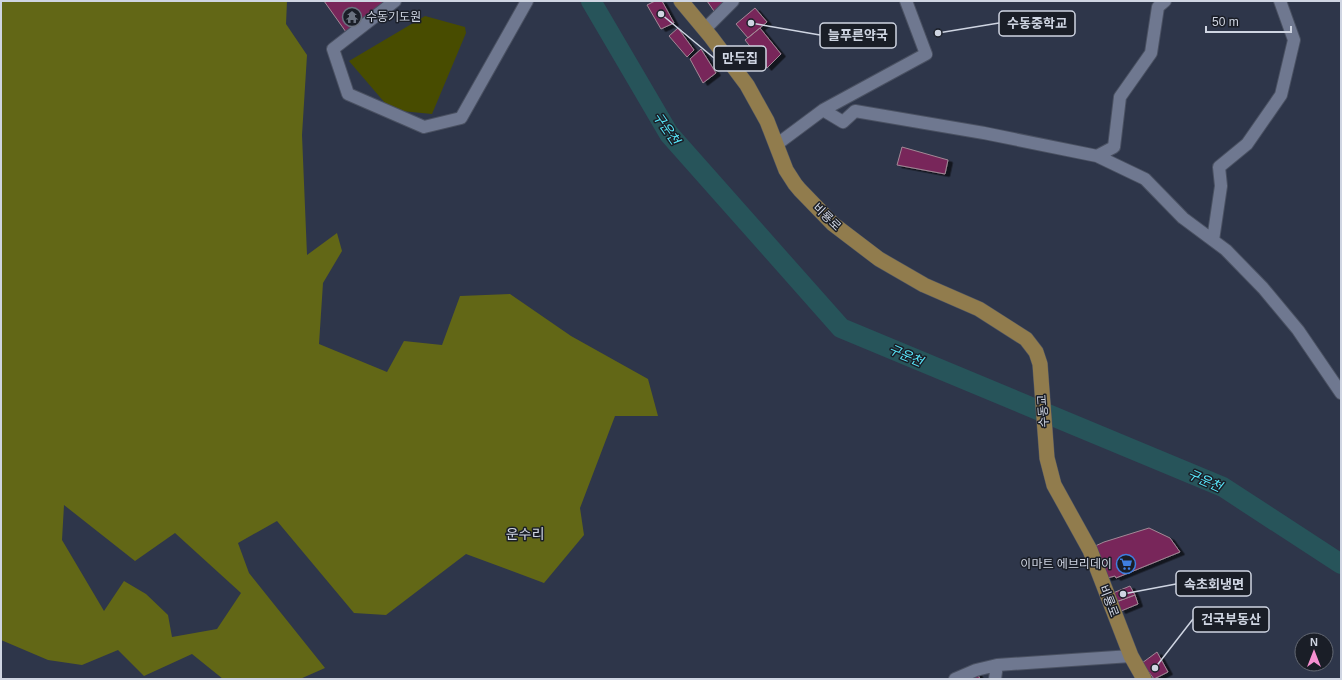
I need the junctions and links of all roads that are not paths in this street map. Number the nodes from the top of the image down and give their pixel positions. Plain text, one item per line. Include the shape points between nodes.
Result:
1 (395, 1) edge
2 (527, 1) edge
3 (681, 1) edge
4 (733, 1) edge
5 (906, 1) edge
6 (1165, 1) edge
7 (1280, 1) edge
8 (704, 29) junction
9 (823, 110) junction
10 (776, 145) junction
11 (1097, 156) junction
12 (1213, 240) junction
13 (1040, 364) joint
14 (1341, 392) edge
15 (1047, 458) joint
16 (1131, 656) junction
17 (996, 665) junction
18 (955, 679) edge
19 (995, 679) edge
20 (1144, 679) edge

1 - 2 street via 332,49 348,94 424,127 461,118
3 - 8 main road, 비룡로
4 - 8 street
5 - 9 street via 926,54
6 - 11 street via 1158,7 1151,53 1120,98 1114,147
7 - 12 street via 1294,40 1281,95 1247,144 1219,167 1221,186
8 - 10 main road, 비룡로 via 747,85 767,121
9 - 10 street
9 - 11 street via 844,122 855,111
10 - 13 main road, 비룡로 via 786,170 800,190 833,224 879,258 924,285 979,309 1026,339 1036,352
11 - 12 street via 1145,180 1183,218
12 - 14 street via 1226,250 1273,300 1298,330
13 - 15 main road, 수동교
15 - 16 main road, 비룡로 via 1054,485 1090,550
16 - 17 street
16 - 20 main road, 비룡로
17 - 18 street
17 - 19 street

